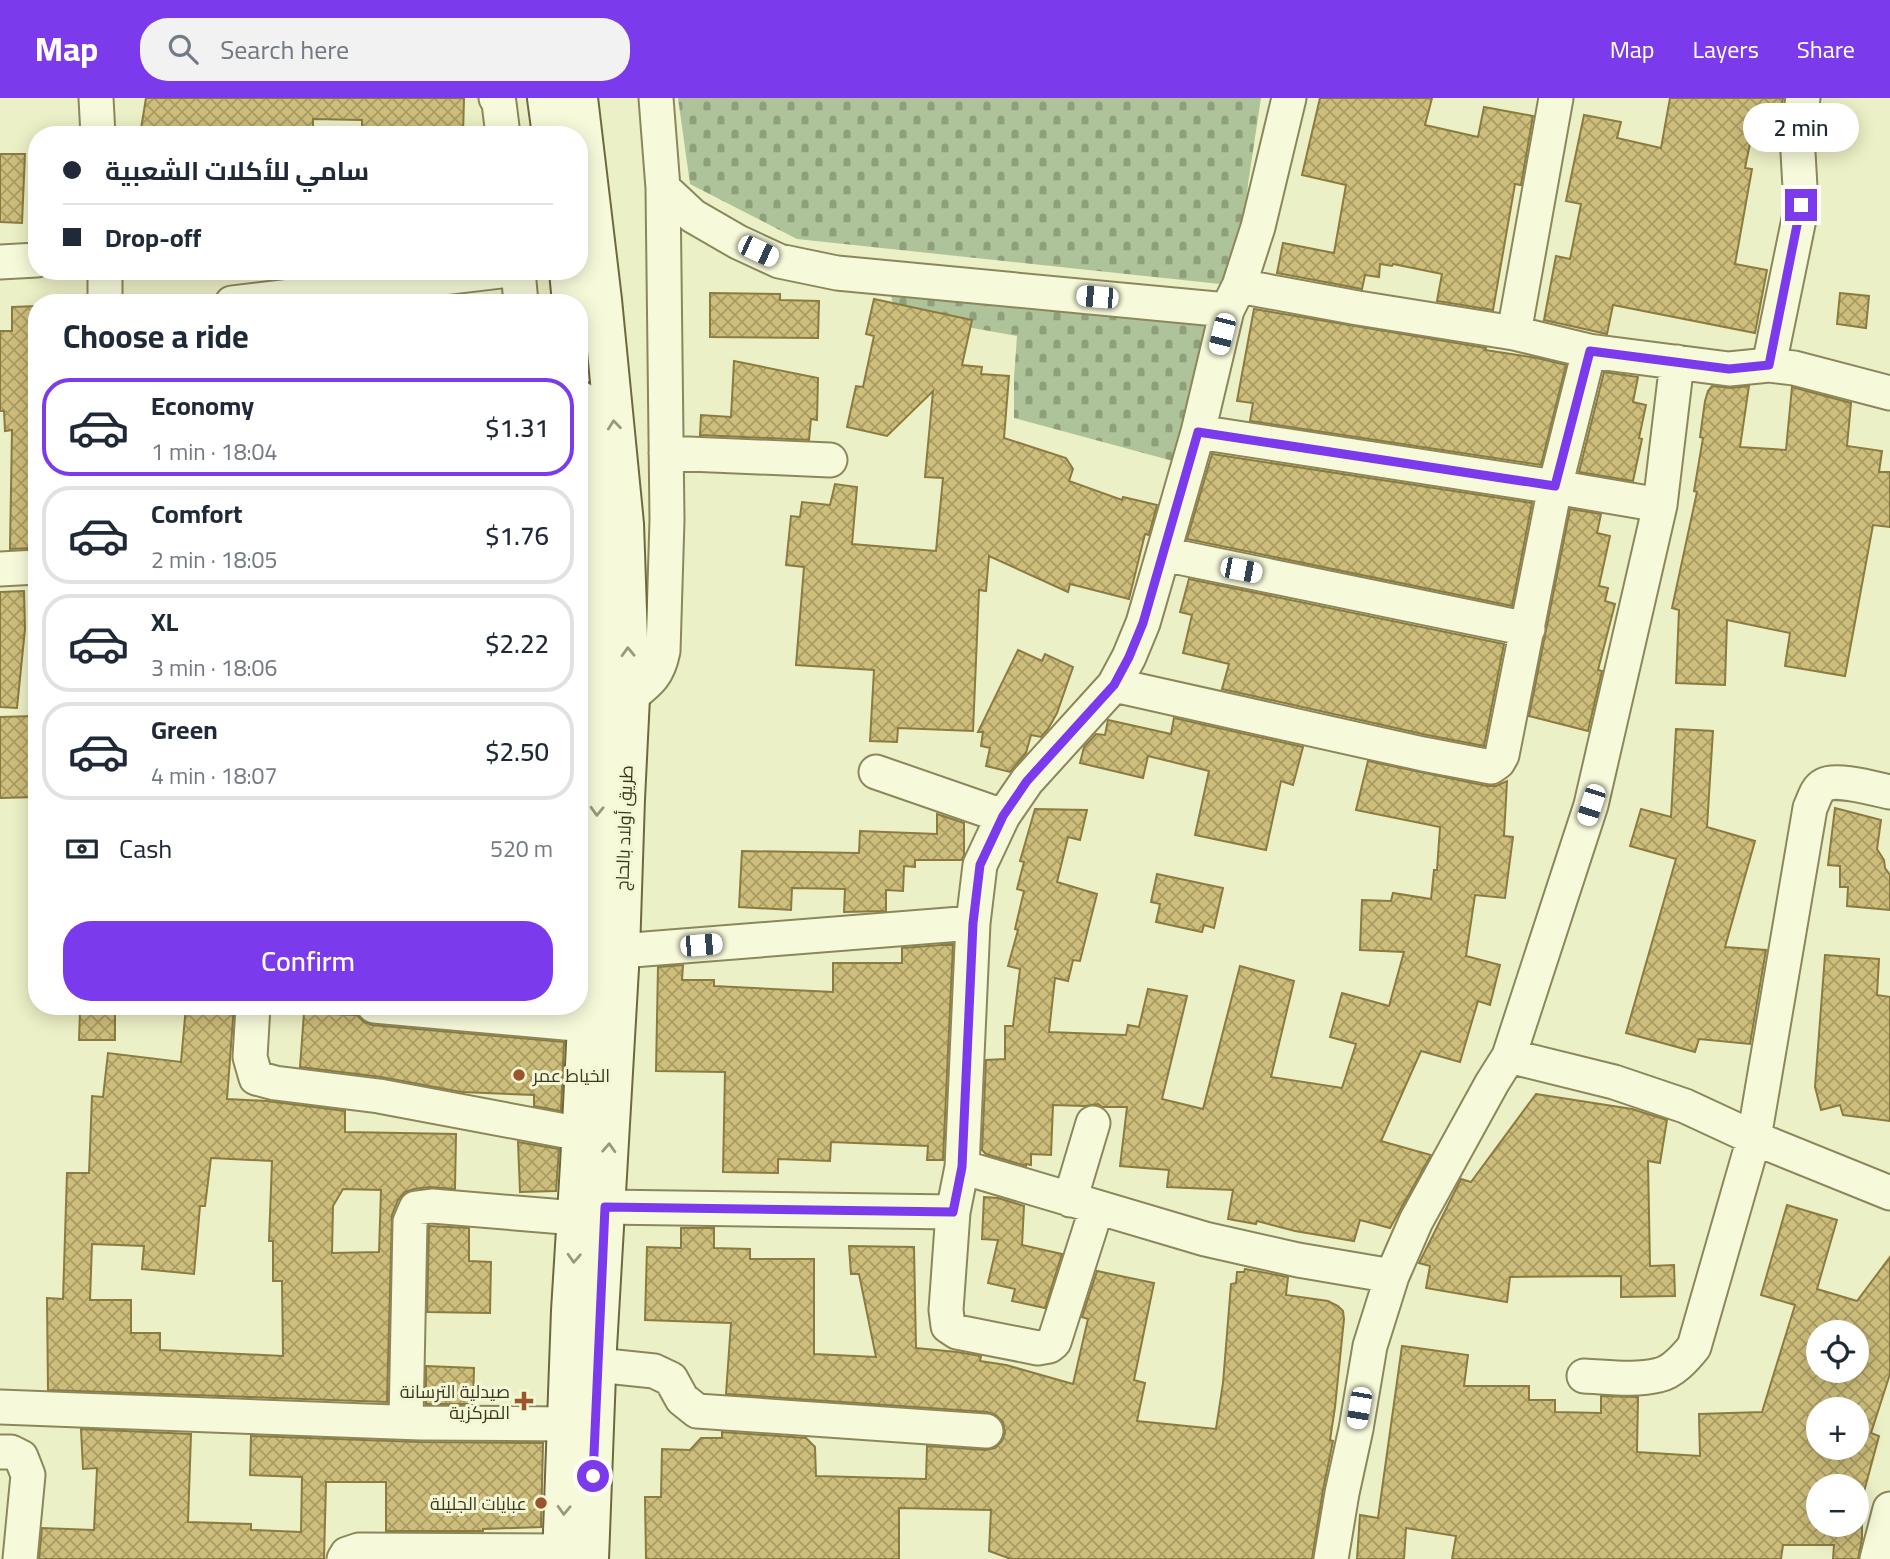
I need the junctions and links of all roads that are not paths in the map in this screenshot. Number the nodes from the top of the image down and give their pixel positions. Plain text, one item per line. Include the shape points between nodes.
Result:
1 (96, 98) edge
2 (496, 98) edge
3 (547, 98) edge
4 (578, 98) edge
5 (656, 98) edge
6 (1289, 98) edge
7 (1556, 98) edge
8 (1803, 98) edge
9 (98, 126) edge
10 (501, 126) edge
11 (551, 126) edge
12 (578, 126) edge
13 (663, 188) junction
14 (28, 260) edge
15 (0, 262) edge
16 (425, 280) edge
17 (307, 294) edge
18 (1233, 298) junction
19 (1514, 333) junction
20 (588, 340) edge
21 (1590, 351) junction
22 (1677, 362) junction
23 (1769, 365) junction
24 (1890, 394) edge
25 (1198, 432) junction
26 (666, 453) junction
27 (830, 460) dead end
28 (588, 483) edge
29 (1555, 486) junction
30 (1660, 505) junction
31 (1163, 554) junction
32 (588, 562) edge
33 (28, 567) edge
34 (0, 569) edge
35 (588, 583) edge
36 (1528, 629) junction
37 (1114, 685) junction
38 (630, 697) junction
39 (588, 769) edge
40 (876, 772) dead end
41 (1890, 792) edge
42 (1003, 816) junction
43 (973, 923) junction
44 (620, 951) junction
45 (588, 986) edge
46 (252, 1015) edge
47 (470, 1015) edge
48 (587, 1015) edge
49 (587, 1026) junction
50 (1509, 1056) junction
51 (1093, 1123) dead end
52 (582, 1134) junction
53 (1754, 1138) junction
54 (962, 1167) junction
55 (1890, 1193) edge
56 (1083, 1203) junction
57 (591, 1212) junction
58 (953, 1212) junction
59 (1392, 1276) junction
60 (597, 1365) junction
61 (1584, 1376) dead end
62 (0, 1407) edge
63 (406, 1422) junction
64 (568, 1424) junction
65 (986, 1431) dead end
66 (0, 1452) edge
67 (1890, 1509) edge
68 (572, 1556) edge
69 (20, 1559) edge
70 (344, 1559) edge
71 (1331, 1559) edge
72 (1877, 1559) edge

1 - 9 street
2 - 10 street
3 - 11 main road
4 - 12 main road, طريق أولاد بالحاج
5 - 13 street
6 - 18 street via 1258,228
7 - 19 street
8 - 23 street via 1797,135 1801,205
13 - 18 street via 693,216 738,242 779,261 836,273
13 - 26 street
14 - 15 street
16 - 17 street
18 - 19 street via 1358,308
18 - 25 street
19 - 21 street
38 -> 20 main road, طريق أولاد بالحاج via 624,524
21 - 22 street
21 - 29 street
22 - 23 street via 1729,369
22 - 30 street
23 - 24 street
25 - 29 street
25 - 31 street
26 - 27 street
26 - 38 street via 663,651 654,677
28 - 32 main road, طريق أولاد بالحاج via 592,520
29 - 30 street
29 - 36 street
30 - 50 street via 1591,805
31 - 36 street
31 - 37 street via 1143,623
33 - 34 street
35 - 39 main road, طريق أولاد بالحاج via 598,690
36 - 37 street via 1502,755 1491,767
37 - 42 street via 1027,781
38 - 44 main road, طريق أولاد بالحاج
39 -> 45 main road, طريق أولاد بالحاج via 597,809
40 - 42 street
41 - 53 street via 1825,783 1810,808
42 - 43 street via 980,865
43 - 44 street
43 - 54 street
57 -> 44 main road, طريق أولاد بالحاج
46 - 52 street via 250,1057 256,1078
47 - 49 street
48 -> 49 main road, طريق أولاد بالحاج
49 - 52 main road, طريق أولاد بالحاج
50 - 53 street via 1685,1106
50 - 59 street via 1416,1221
51 - 56 street
52 - 57 main road, طريق أولاد بالحاج
53 - 55 street
53 - 61 street via 1694,1347 1660,1375
54 - 56 street
54 - 58 street
56 - 58 street via 1056,1337 1044,1348 957,1332 948,1326
56 - 59 street via 1298,1261
57 - 58 street
57 - 60 main road, طريق أولاد بالحاج
57 - 63 street via 416,1208 410,1222
57 -> 64 main road, طريق أولاد بالحاج
59 - 71 street via 1370,1346
60 - 65 street via 654,1371 671,1380 682,1399 697,1411
60 - 68 main road, طريق أولاد بالحاج
62 - 63 street
63 - 64 street
64 -> 68 main road, طريق أولاد بالحاج
66 - 69 street via 21,1457 28,1475
67 - 72 street
68 - 70 street via 359,1550

